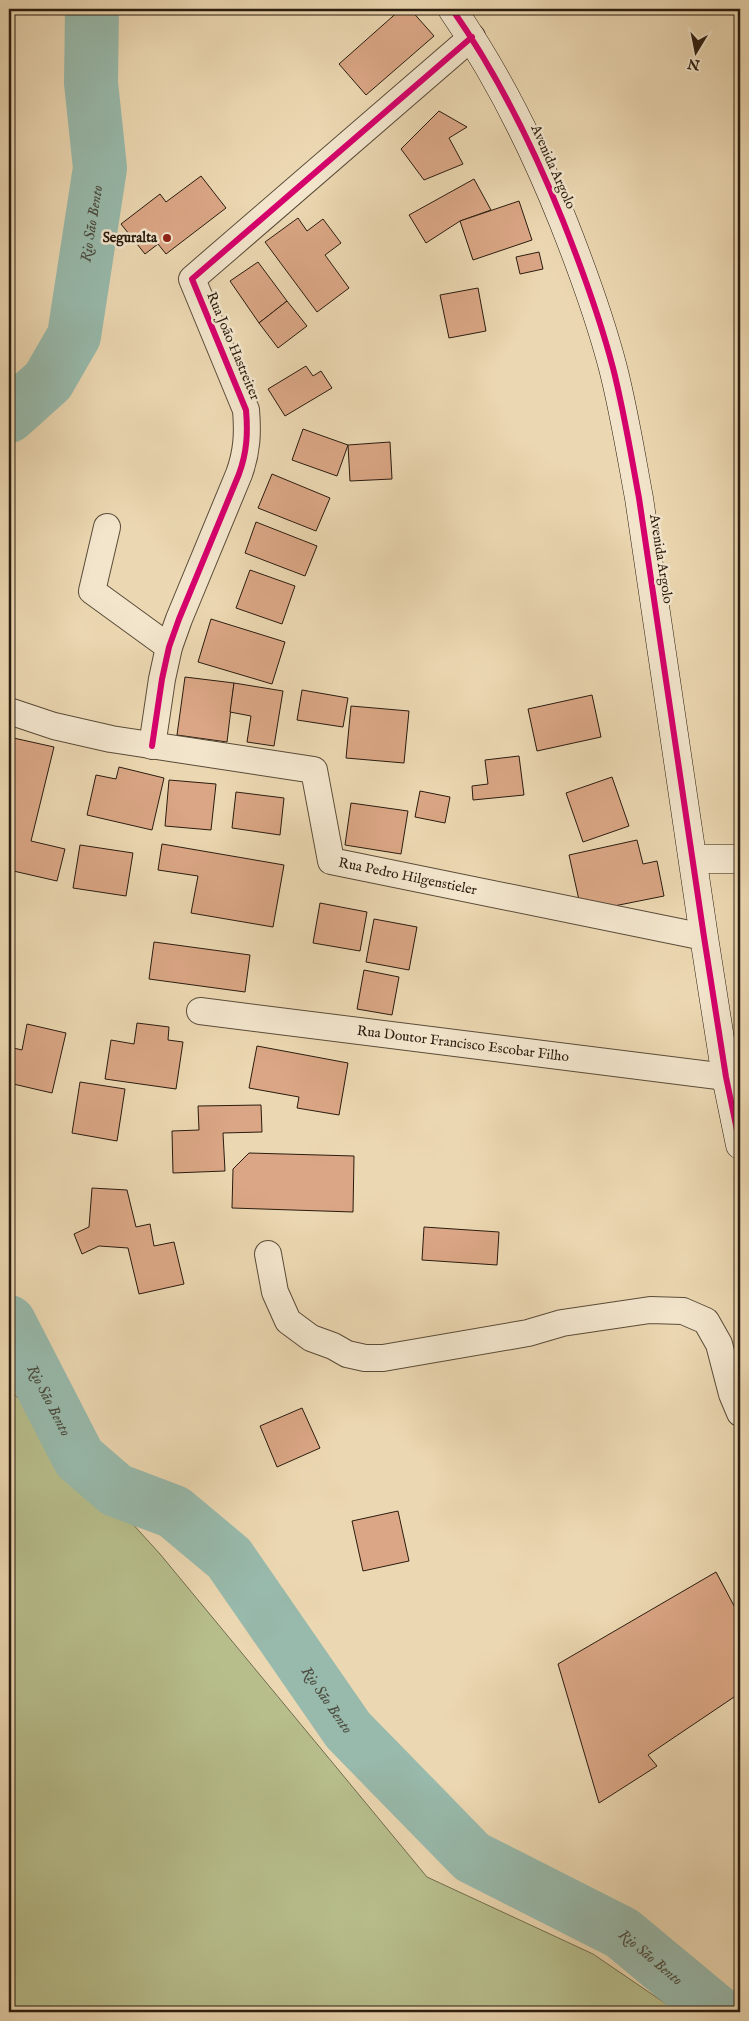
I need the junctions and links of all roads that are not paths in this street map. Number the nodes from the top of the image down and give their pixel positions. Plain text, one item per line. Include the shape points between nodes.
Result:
1 (452, 9) edge
2 (472, 37) junction
3 (107, 527) dead end
4 (170, 647) junction
5 (9, 711) edge
6 (152, 746) junction
7 (693, 859) junction
8 (740, 859) edge
9 (704, 937) junction
10 (200, 1011) dead end
11 (726, 1077) junction
12 (740, 1145) edge
13 (268, 1254) dead end
14 (740, 1413) edge

1 - 2 main road, Avenida Argolo
2 - 4 street, Rua João Hastreiter via 192,279 246,410 248,432 246,454 239,474
2 - 7 main road, Avenida Argolo via 501,86 544,172 592,298 613,368 639,498
3 - 4 street via 92,591
4 - 6 street, Rua João Hastreiter
5 - 6 street, Rua Pedro Hilgenstieler via 82,733
6 - 9 street, Rua Pedro Hilgenstieler via 314,770 331,861
7 - 8 main road
7 - 9 main road, Avenida Argolo
9 - 11 main road, Avenida Argolo
10 - 11 street, Rua Doutor Francisco Escobar Filho
11 - 12 main road, Avenida Argolo
13 - 14 street via 275,1292 288,1321 311,1338 347,1354 365,1358 383,1358 528,1333 562,1323 650,1310 682,1311 706,1321 719,1344

